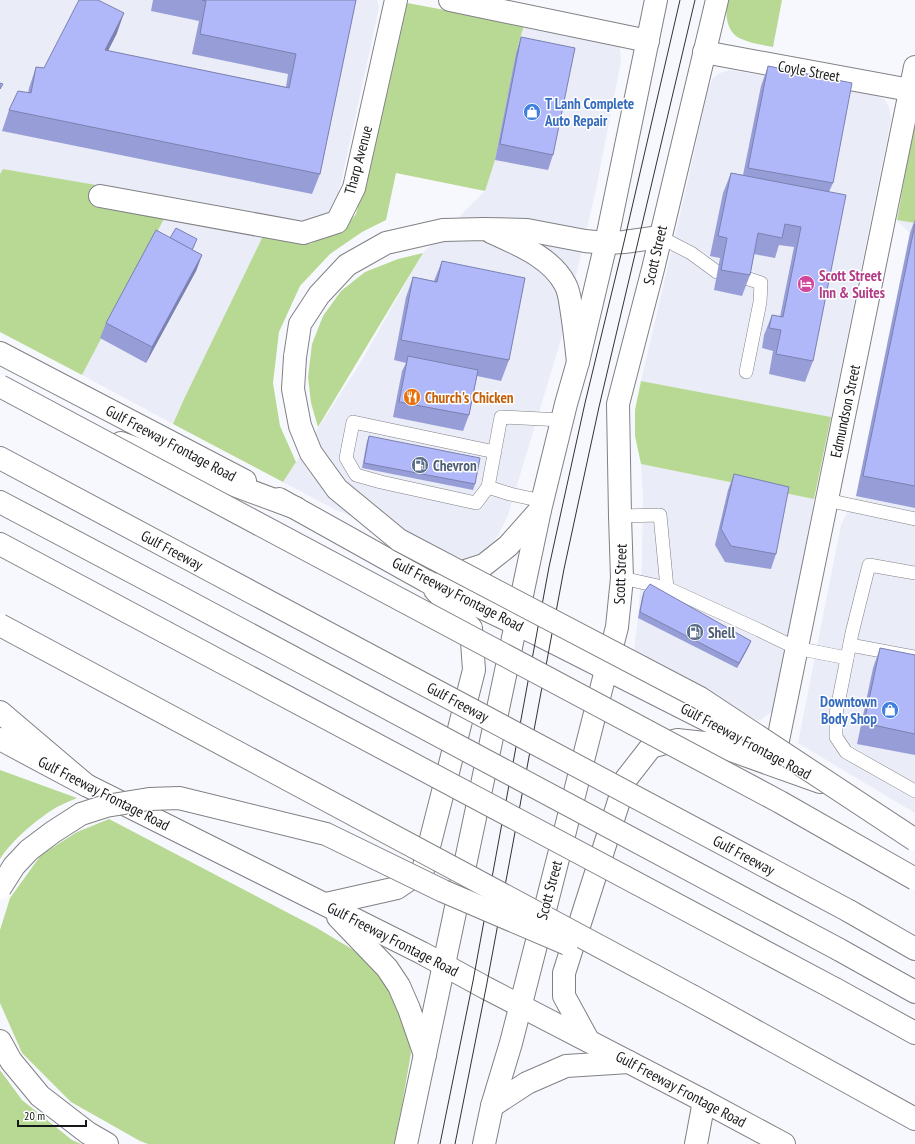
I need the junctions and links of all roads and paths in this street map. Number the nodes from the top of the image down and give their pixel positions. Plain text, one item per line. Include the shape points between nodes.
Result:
1 (396, 0) edge
2 (450, 0) edge
3 (656, 0) edge
4 (717, 0) edge
5 (490, 4) edge
6 (648, 41) junction
7 (704, 52) junction
8 (915, 67) edge
9 (913, 90) edge
10 (100, 196) dead end
11 (484, 229) junction
12 (660, 237) junction
13 (606, 244) junction
14 (718, 272) dead end
15 (746, 278) edge
16 (0, 353) edge
17 (578, 362) junction
18 (746, 372) dead end
19 (0, 386) edge
20 (0, 397) edge
21 (562, 420) junction
22 (495, 452) junction
23 (0, 458) edge
24 (488, 487) junction
25 (827, 500) junction
26 (0, 502) edge
27 (541, 506) junction
28 (296, 508) junction
29 (620, 516) junction
30 (915, 519) edge
31 (0, 544) edge
32 (915, 573) edge
33 (622, 578) junction
34 (426, 581) junction
35 (667, 588) junction
36 (0, 625) edge
37 (516, 625) junction
38 (850, 645) junction
39 (796, 648) junction
40 (847, 658) junction
41 (915, 658) edge
42 (606, 670) junction
43 (0, 712) edge
44 (0, 739) edge
45 (775, 755) junction
46 (86, 785) junction
47 (828, 785) junction
48 (915, 791) edge
49 (915, 836) edge
50 (915, 840) edge
51 (915, 879) edge
52 (0, 888) edge
53 (326, 904) junction
54 (915, 949) edge
55 (444, 964) junction
56 (915, 992) edge
57 (692, 996) junction
58 (520, 1005) junction
59 (915, 1033) edge
60 (588, 1040) junction
61 (0, 1041) edge
62 (424, 1054) junction
63 (629, 1062) junction
64 (704, 1101) junction
65 (492, 1106) junction
66 (915, 1119) edge
67 (107, 1144) edge
68 (406, 1144) edge
69 (484, 1144) edge
70 (696, 1144) edge
71 (784, 1144) edge

1 - 10 main road, Tharp Avenue via 354,188 337,222 303,233
2 - 5 main road
3 - 6 main road
4 - 7 main road, Scott Street
5 - 6 main road
6 - 13 main road
7 - 9 main road, Coyle Street
7 - 12 main road, Scott Street
8 - 9 main road, Edmundson Street
9 - 25 main road, Edmundson Street
11 - 13 main road via 527,230
11 - 17 main road via 521,246 550,264 565,283 574,324
11 - 50 main road, bridge via 443,230 386,243 347,265 319,295 300,324 294,358 293,389 300,426 311,453 337,489 399,540 700,698
12 - 13 main road
12 - 14 lane via 691,253
12 - 29 main road, Scott Street via 618,404
13 - 17 main road
15 - 18 lane via 761,283 760,302
16 - 28 main road, Gulf Freeway Frontage Road
17 - 21 main road
19 - 51 main road, bridge via 780,802
20 - 28 main road
21 - 22 lane via 501,418
21 - 27 main road
22 - 24 lane
22 - 24 lane via 353,422 346,458 356,475 476,504
23 - 54 main road, Gulf Freeway, bridge via 849,911
24 - 27 lane
25 - 30 lane
25 - 39 main road, Edmundson Street
26 - 56 main road, bridge
27 - 34 main road via 508,546 484,565
27 - 37 main road
28 - 34 main road, Gulf Freeway Frontage Road
29 - 33 main road, Scott Street
29 - 35 lane via 660,515
31 - 59 main road, bridge
32 - 38 lane via 869,565
33 - 35 lane
33 - 42 main road, Scott Street via 617,626
34 - 37 main road, Gulf Freeway Frontage Road
34 - 53 main road via 471,628 474,670 423,870 397,888
35 - 39 lane
36 - 57 main road, bridge
37 - 42 main road, Gulf Freeway Frontage Road
37 - 55 main road
38 - 40 lane
38 - 41 lane
39 - 40 lane
39 - 45 main road, Edmundson Street
40 - 48 lane via 836,714 836,737 846,752
42 - 45 main road, Gulf Freeway Frontage Road
42 - 58 main road, Scott Street
43 - 46 main road
44 - 46 main road, Gulf Freeway Frontage Road
45 - 47 main road, Gulf Freeway Frontage Road
46 - 53 main road, Gulf Freeway Frontage Road
47 - 49 main road, Gulf Freeway Frontage Road
47 - 60 main road via 714,744 677,740 651,747 626,779 564,973 564,996
52 - 57 main road, bridge via 14,866 29,850 81,814 106,806 149,799 178,798 326,834 443,891
53 - 55 main road, Gulf Freeway Frontage Road
53 - 62 main road via 387,968 399,986
55 - 58 main road, Gulf Freeway Frontage Road
55 - 62 main road
57 - 66 main road
58 - 60 main road, Gulf Freeway Frontage Road
58 - 65 main road, Scott Street
60 - 63 main road, Gulf Freeway Frontage Road
61 - 67 main road via 11,1061 40,1096 88,1133
62 - 68 main road
63 - 64 main road, Gulf Freeway Frontage Road
63 - 65 main road via 566,1066 527,1083
64 - 70 main road
64 - 71 main road, Gulf Freeway Frontage Road
65 - 69 main road, Scott Street

